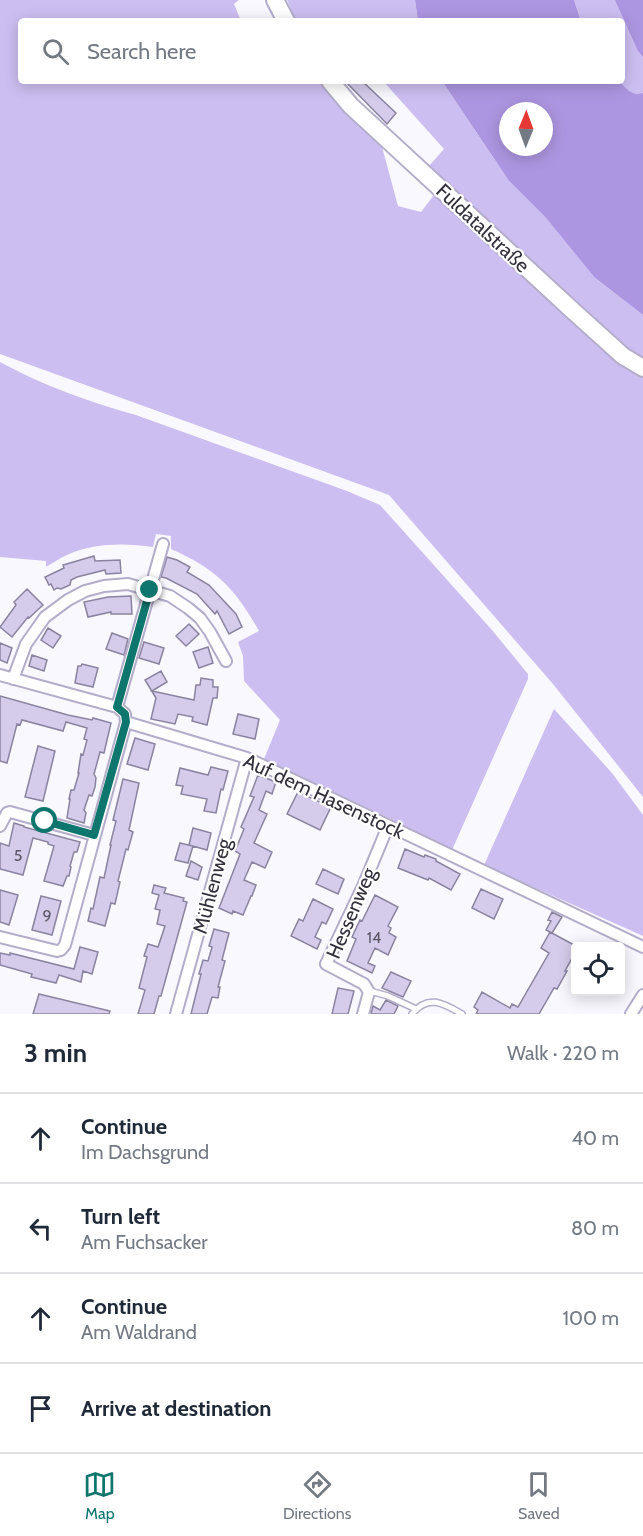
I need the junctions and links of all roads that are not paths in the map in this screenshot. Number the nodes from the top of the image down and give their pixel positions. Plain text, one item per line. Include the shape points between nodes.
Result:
1 (275, 0) edge
2 (284, 18) edge
3 (333, 84) edge
4 (643, 368) edge
5 (163, 544) dead end
6 (150, 590) junction
7 (226, 661) dead end
8 (0, 675) edge
9 (14, 679) junction
10 (117, 707) junction
11 (126, 722) junction
12 (247, 758) junction
13 (0, 826) edge
14 (388, 826) junction
15 (94, 835) junction
16 (0, 937) edge
17 (643, 947) edge
18 (368, 990) junction
19 (643, 995) edge
20 (414, 1012) edge
21 (176, 1014) edge
22 (363, 1014) edge
23 (462, 1014) edge
24 (631, 1014) edge

1 - 2 main road
3 - 4 main road, Fuldatalstraße via 351,106 571,309 623,356
5 - 6 street
6 - 7 street via 170,596 200,618
6 - 9 street via 128,584 104,586 68,600 45,617 26,644
6 - 10 street
8 - 9 street
9 - 10 street
10 - 11 street via 125,714
11 - 12 street, Auf dem Hasenstock
11 - 15 street
12 - 14 street, Auf dem Hasenstock
12 - 21 street, Mühlenweg
13 - 15 street via 10,812
14 - 17 street, Auf dem Hasenstock
14 - 18 street, Hessenweg via 326,964
15 - 16 street via 61,950
18 - 20 lane via 388,996
18 - 22 street
19 - 24 street
20 - 23 lane via 434,1001

